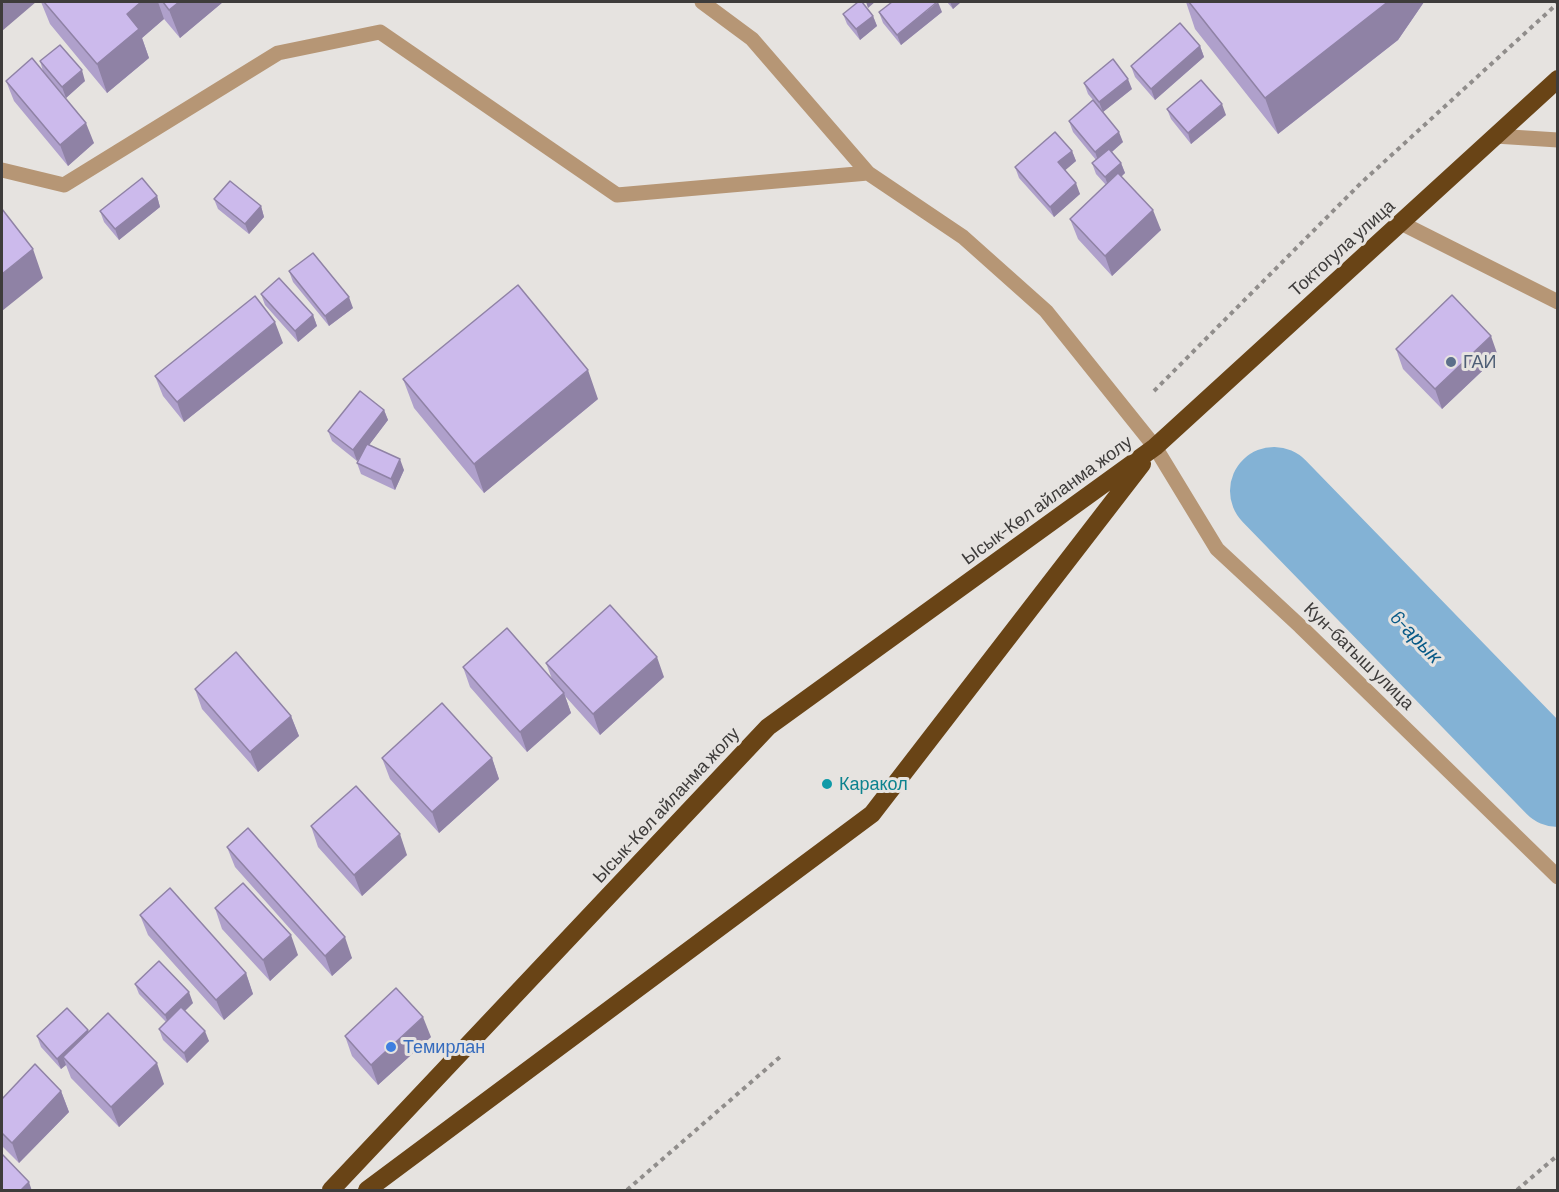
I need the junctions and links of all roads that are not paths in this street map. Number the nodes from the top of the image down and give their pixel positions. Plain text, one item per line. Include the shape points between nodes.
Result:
1 (702, 2) edge
2 (1557, 79) edge
3 (1495, 136) junction
4 (1557, 140) edge
5 (2, 170) edge
6 (868, 173) junction
7 (1401, 223) junction
8 (1557, 302) edge
9 (1155, 447) junction
10 (1557, 877) edge
11 (331, 1191) edge
12 (367, 1191) edge

1 - 6 street, Кун-батыш улица via 752,39
2 - 3 highway, Токтогула улица
3 - 4 street
3 - 7 highway, Токтогула улица
5 - 6 street via 64,185 278,53 380,32 617,195
6 - 9 street, Кун-батыш улица via 963,237 1046,311
7 - 8 street
7 - 9 highway, Токтогула улица
9 - 10 street, Кун-батыш улица via 1217,549
9 - 11 highway, Ысык-Көл айланма жолу via 768,727
9 - 12 highway, Ысык-Көл айланма жолу via 872,814

